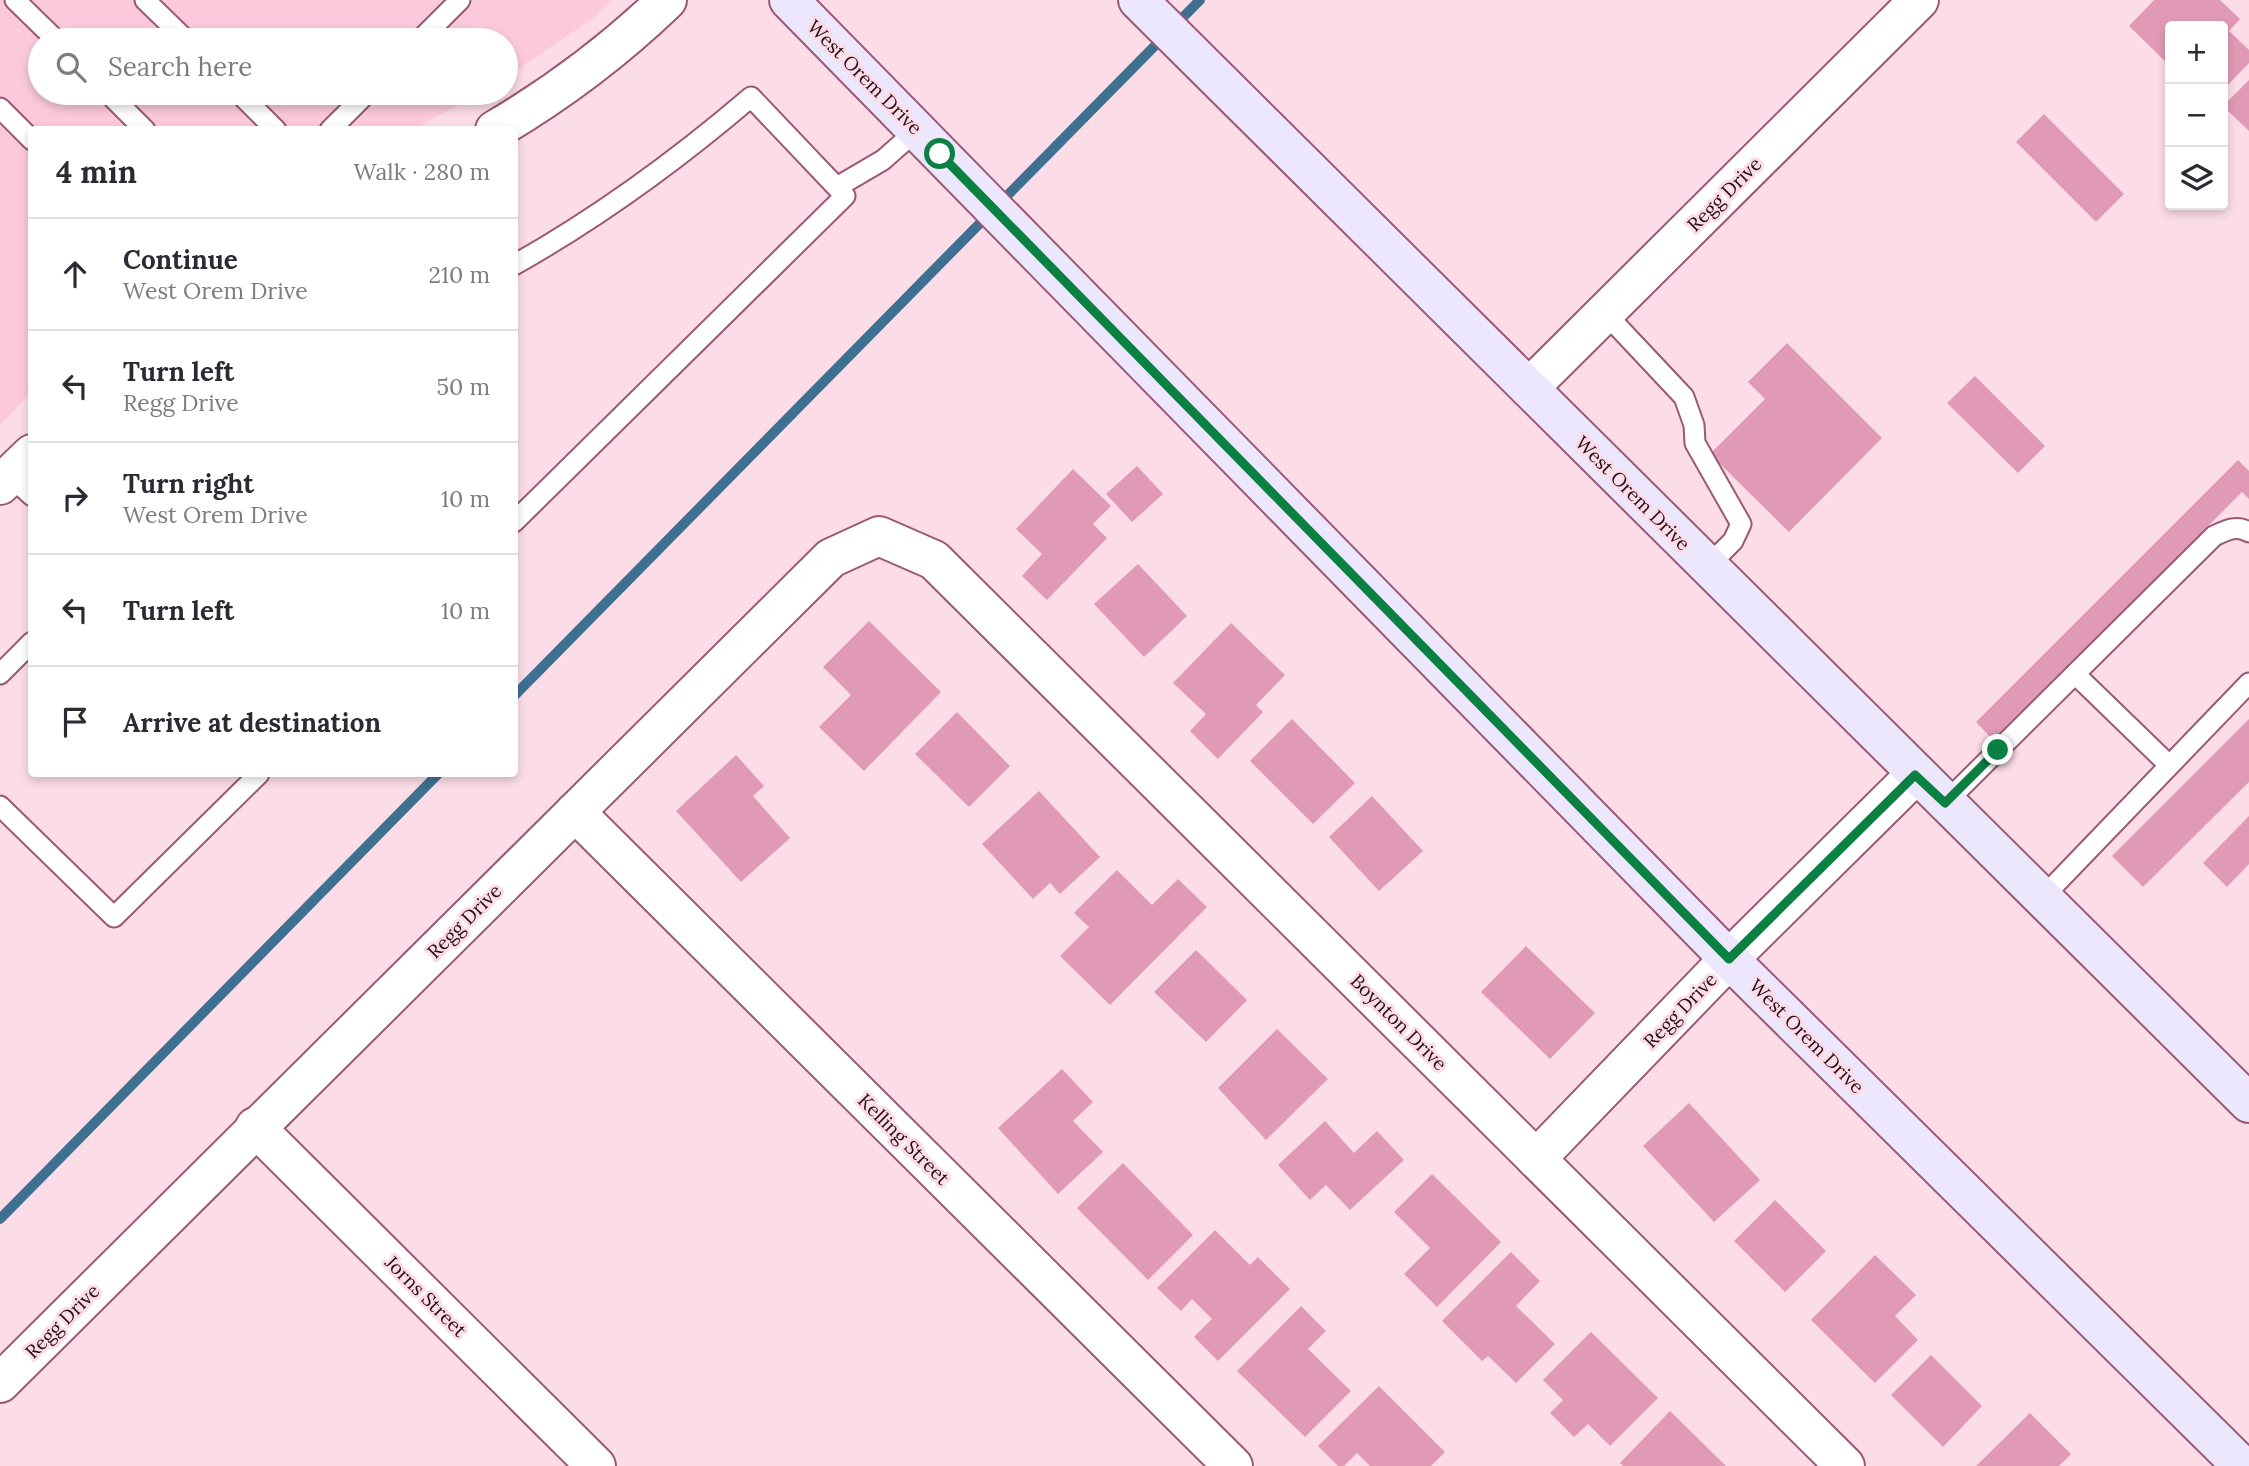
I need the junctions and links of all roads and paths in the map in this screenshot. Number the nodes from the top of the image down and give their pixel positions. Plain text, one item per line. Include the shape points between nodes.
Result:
1 (15, 0) edge
2 (145, 0) edge
3 (460, 0) edge
4 (667, 0) edge
5 (789, 0) edge
6 (1138, 0) edge
7 (1919, 0) edge
8 (44, 28) edge
9 (174, 28) edge
10 (432, 28) edge
11 (120, 105) edge
12 (251, 105) edge
13 (355, 105) edge
14 (0, 108) edge
15 (141, 126) edge
16 (272, 126) edge
17 (334, 126) edge
18 (502, 126) edge
19 (28, 136) edge
20 (929, 142) junction
21 (837, 187) junction
22 (518, 263) edge
23 (1605, 313) junction
24 (1529, 388) junction
25 (518, 518) edge
26 (2249, 532) edge
27 (1707, 566) junction
28 (953, 578) joint
29 (28, 646) edge
30 (0, 674) edge
31 (2075, 674) junction
32 (2249, 683) edge
33 (2169, 765) junction
34 (1915, 775) junction
35 (256, 777) edge
36 (1945, 803) junction
37 (0, 806) edge
38 (575, 812) junction
39 (2042, 898) junction
40 (1729, 959) junction
41 (2249, 1103) edge
42 (256, 1127) junction
43 (1536, 1159) junction
44 (0, 1383) edge
45 (596, 1466) edge
46 (1233, 1466) edge
47 (1845, 1466) edge
48 (2242, 1466) edge

1 - 8 lane
2 - 9 lane
3 - 10 lane
4 - 18 street via 554,95
5 - 20 main road, West Orem Drive
6 - 24 main road, West Orem Drive
7 - 23 street, Regg Drive
11 - 15 lane
12 - 16 lane
13 - 17 lane
14 - 19 lane
20 - 21 lane via 883,160
20 - 40 main road, West Orem Drive
21 - 22 lane via 751,97 675,162 581,228
21 - 25 lane via 845,196
23 - 24 street, Regg Drive
23 - 27 lane via 1684,397 1695,443 1741,524 1733,541
24 - 27 main road, West Orem Drive
26 - 31 lane via 2230,528 2214,536
27 - 34 main road, West Orem Drive
28 - 38 street, Regg Drive via 934,560 879,536 831,558
28 - 43 street, Boynton Drive
29 - 30 lane
31 - 33 lane
31 - 36 lane
32 - 33 lane
33 - 39 lane
34 - 36 main road, West Orem Drive
34 - 40 street, Regg Drive
35 - 37 lane via 114,917
36 - 39 main road, West Orem Drive
38 - 42 street, Regg Drive
38 - 46 street, Kelling Street
39 - 41 main road, West Orem Drive
40 - 43 street, Regg Drive
40 - 48 main road, West Orem Drive
42 - 44 street, Regg Drive
42 - 45 street, Jorns Street
43 - 47 street, Boynton Drive

